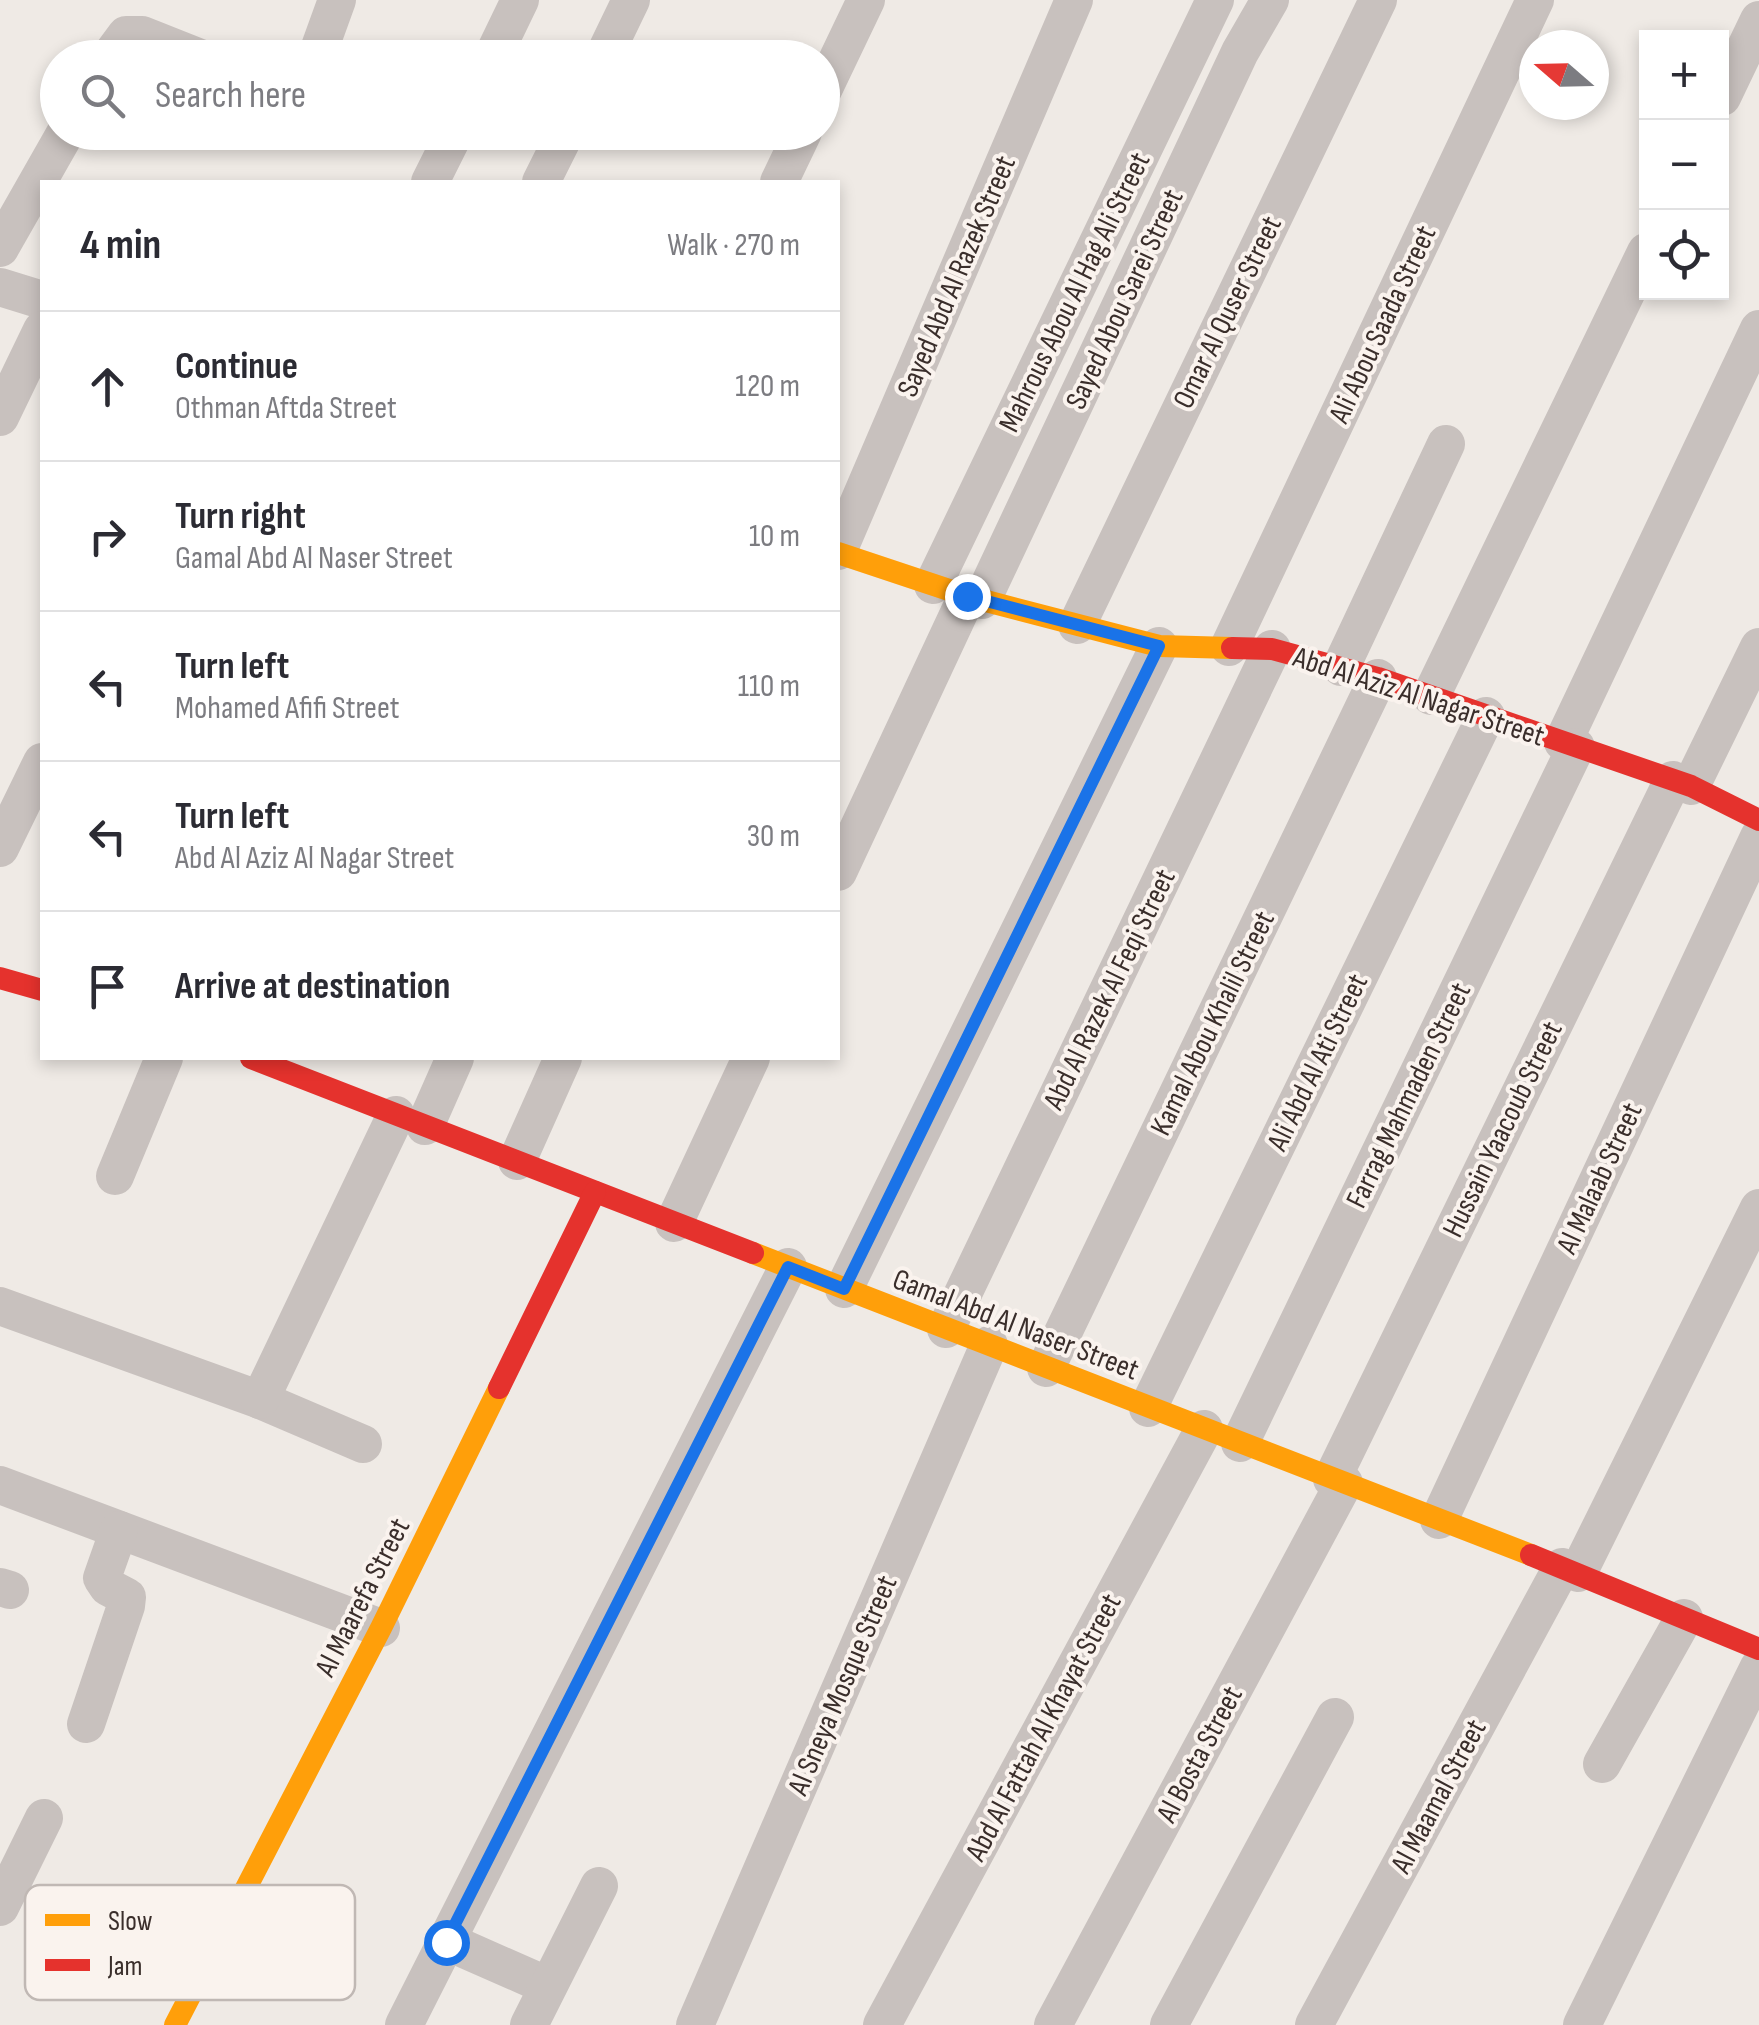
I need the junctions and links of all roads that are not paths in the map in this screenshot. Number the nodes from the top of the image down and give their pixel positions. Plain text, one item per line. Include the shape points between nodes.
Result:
1 (337, 0) edge
2 (520, 0) edge
3 (631, 0) edge
4 (866, 0) edge
5 (1074, 0) edge
6 (1215, 0) edge
7 (1270, 0) edge
8 (1378, 0) edge
9 (1535, 0) edge
10 (1759, 20) edge
11 (123, 40) edge
12 (156, 40) edge
13 (323, 40) edge
14 (501, 40) edge
15 (611, 40) edge
16 (840, 54) edge
17 (1729, 83) edge
18 (56, 150) edge
19 (446, 150) edge
20 (557, 150) edge
21 (794, 150) edge
22 (431, 180) edge
23 (542, 180) edge
24 (780, 180) edge
25 (0, 248) edge
26 (1639, 266) edge
27 (0, 287) edge
28 (40, 299) edge
29 (1759, 329) edge
30 (40, 334) edge
31 (0, 417) edge
32 (1446, 444) dead end
33 (840, 547) edge
34 (840, 553) edge
35 (961, 594) junction
36 (1076, 625) junction
37 (1159, 646) junction
38 (1229, 647) junction
39 (1272, 648) junction
40 (1759, 648) edge
41 (1341, 667) junction
42 (1378, 678) junction
43 (1432, 696) junction
44 (1486, 716) junction
45 (1569, 745) junction
46 (40, 766) edge
47 (1682, 783) junction
48 (1759, 820) edge
49 (1759, 837) edge
50 (0, 848) edge
51 (840, 867) edge
52 (0, 978) edge
53 (40, 989) edge
54 (163, 1060) edge
55 (256, 1060) edge
56 (455, 1060) edge
57 (562, 1060) edge
58 (750, 1060) edge
59 (411, 1120) junction
60 (518, 1162) junction
61 (116, 1176) dead end
62 (595, 1192) junction
63 (1759, 1208) edge
64 (674, 1223) junction
65 (788, 1267) junction
66 (844, 1289) junction
67 (0, 1306) edge
68 (946, 1329) junction
69 (989, 1346) junction
70 (1046, 1368) junction
71 (260, 1400) junction
72 (1148, 1408) junction
73 (1204, 1429) junction
74 (363, 1444) dead end
75 (1240, 1444) junction
76 (1338, 1481) junction
77 (0, 1486) edge
78 (1440, 1520) junction
79 (119, 1530) junction
80 (1570, 1570) junction
81 (1684, 1618) junction
82 (381, 1628) junction
83 (1759, 1648) edge
84 (1759, 1666) edge
85 (1335, 1717) dead end
86 (86, 1724) dead end
87 (1602, 1764) dead end
88 (44, 1818) dead end
89 (248, 1885) edge
90 (599, 1886) dead end
91 (0, 1907) edge
92 (446, 1942) junction
93 (548, 1986) junction
94 (188, 2000) edge
95 (175, 2025) edge
96 (404, 2025) edge
97 (529, 2025) edge
98 (695, 2025) edge
99 (882, 2025) edge
100 (1053, 2025) edge
101 (1169, 2025) edge
102 (1314, 2025) edge
103 (1582, 2025) edge

1 - 13 street
2 - 14 street
3 - 15 street
4 - 16 street
5 - 33 street, Sayed Abd Al Razek Street
6 - 35 street, Mahrous Abou Al Hag Ali Street
7 - 35 street, Sayed Abou Sarei Street
8 - 36 street, Omar Al Quser Street
9 - 38 street, Ali Abou Saada Street
10 - 17 street
11 - 12 street via 142,34
18 - 25 street
19 - 22 street
20 - 23 street
21 - 24 street
26 - 43 street
27 - 28 street
29 - 45 street, Farrag Mahmaden Street
30 - 31 street
32 - 41 street
34 - 35 street, Abd Al Aziz Al Nagar Street
35 - 36 street, Abd Al Aziz Al Nagar Street
35 - 51 street
36 - 37 street, Abd Al Aziz Al Nagar Street
37 - 38 street, Abd Al Aziz Al Nagar Street
37 - 66 street
38 - 39 street, Abd Al Aziz Al Nagar Street
39 - 41 street, Abd Al Aziz Al Nagar Street
39 - 68 street, Abd Al Razek Al Feqi Street
40 - 47 street, Hussain Yaacoub Street
41 - 42 street, Abd Al Aziz Al Nagar Street
42 - 43 street, Abd Al Aziz Al Nagar Street
42 - 70 street, Kamal Abou Khalil Street
43 - 44 street, Abd Al Aziz Al Nagar Street
44 - 45 street, Abd Al Aziz Al Nagar Street
44 - 72 street, Ali Abd Al Ati Street
45 - 47 street, Abd Al Aziz Al Nagar Street
45 - 75 street, Farrag Mahmaden Street
46 - 50 street
47 - 48 street, Abd Al Aziz Al Nagar Street
47 - 76 street, Hussain Yaacoub Street
49 - 78 street, Al Malaab Street
52 - 53 street
54 - 61 street
55 - 59 street, Gamal Abd Al Naser Street
56 - 59 street
57 - 60 street
58 - 64 street
59 - 60 street, Gamal Abd Al Naser Street
59 - 71 street
60 - 62 street, Gamal Abd Al Naser Street
62 - 64 street, Gamal Abd Al Naser Street
62 - 82 street, Al Maarefa Street
63 - 80 street, Al Maamal Street
64 - 65 street, Gamal Abd Al Naser Street
65 - 66 street, Gamal Abd Al Naser Street
65 - 92 street
66 - 68 street, Gamal Abd Al Naser Street
67 - 71 street
68 - 69 street, Gamal Abd Al Naser Street
69 - 70 street, Gamal Abd Al Naser Street
69 - 98 street, Al Sneya Mosque Street
70 - 72 street, Gamal Abd Al Naser Street
71 - 74 street
72 - 73 street, Gamal Abd Al Naser Street
73 - 75 street, Gamal Abd Al Naser Street
73 - 99 street, Abd Al Fattah Al Khayat Street
75 - 76 street, Gamal Abd Al Naser Street
76 - 78 street, Gamal Abd Al Naser Street
76 - 100 street, Al Bosta Street
77 - 79 street
78 - 80 street, Gamal Abd Al Naser Street
79 - 82 street
79 - 86 street via 102,1578 126,1598 126,1606
80 - 81 street, Gamal Abd Al Naser Street
80 - 102 street, Al Maamal Street
81 - 83 street, Gamal Abd Al Naser Street
81 - 87 street
82 - 89 street, Al Maarefa Street
84 - 103 street
85 - 101 street
88 - 91 street
90 - 93 street
92 - 93 street
92 - 96 street
93 - 97 street
94 - 95 street, Al Maarefa Street

